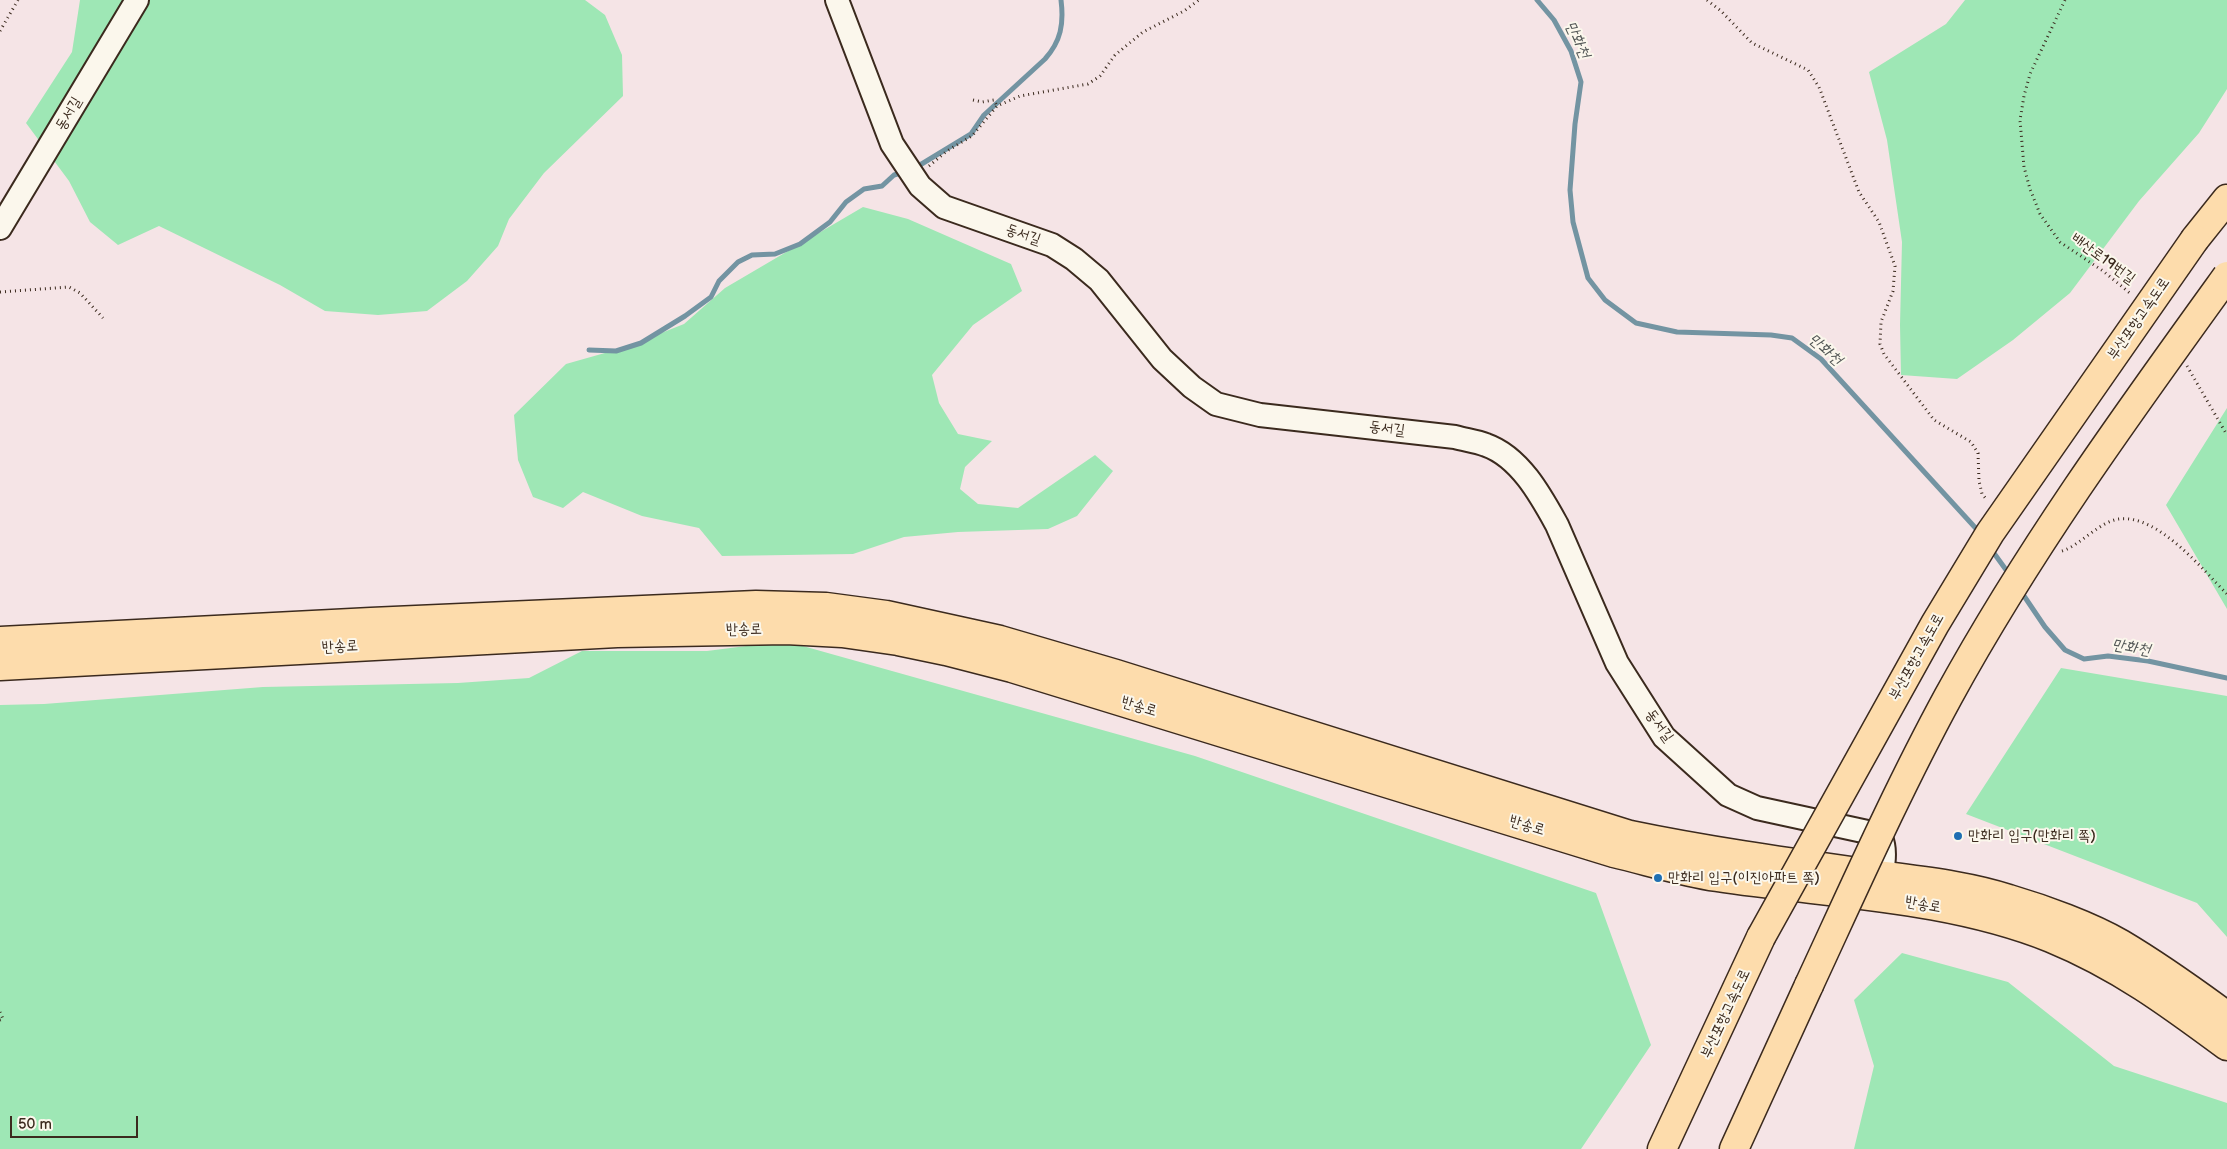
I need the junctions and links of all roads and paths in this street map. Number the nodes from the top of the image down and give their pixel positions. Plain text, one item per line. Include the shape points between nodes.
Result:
1 (18, 0) edge
2 (137, 0) edge
3 (837, 0) edge
4 (1198, 0) edge
5 (1707, 0) edge
6 (2065, 0) edge
7 (0, 31) edge
8 (973, 100) dead end
9 (997, 106) junction
10 (911, 172) junction
11 (2227, 199) edge
12 (0, 228) edge
13 (2227, 276) edge
14 (0, 292) edge
15 (2138, 300) dead end
16 (102, 318) dead end
17 (2186, 364) dead end
18 (2227, 434) edge
19 (1988, 501) dead end
20 (2058, 553) dead end
21 (2227, 594) edge
22 (0, 641) edge
23 (0, 666) edge
24 (1878, 887) junction
25 (0, 1012) edge
26 (2227, 1016) edge
27 (0, 1020) edge
28 (2227, 1046) edge
29 (1662, 1149) edge
30 (1734, 1149) edge

1 - 7 path
2 - 12 street, 동서길
3 - 10 street, 동서길 via 892,144
4 - 9 path via 1143,32 1115,55 1100,76 1088,84 1020,96
5 - 19 path via 1752,43 1808,70 1818,86 1859,192 1879,222 1895,266 1893,291 1881,322 1880,344 1884,354 1934,420 1971,442 1978,453 1982,494
6 - 15 path, 배산로19번길 via 2030,74 2024,96 2020,120 2024,167 2040,214 2060,242
8 - 9 path via 994,100
9 - 10 path via 972,136
10 - 24 street, 동서길 via 920,186 944,207 1052,245 1074,259 1099,280 1162,360 1216,404 1260,415 1455,437 1487,445 1505,455 1527,478 1546,506 1618,663 1664,736 1728,795 1757,808 1872,833 1881,838 1884,845
11 - 29 main road, 부산포항고속도로, bridge via 2195,239 1985,541 1935,624 1762,937
13 - 30 main road, bridge via 2088,468 1948,696 1901,786
14 - 16 path via 69,287 80,292
17 - 18 path
20 - 21 path via 2073,548 2104,525 2118,519 2141,521 2167,536
22 - 24 main road, 반송로 via 756,605 826,607 886,615 1000,640 1630,835
23 - 24 main road, 반송로 via 617,633 786,630 842,633 936,648 1012,668 1614,853 1715,877
24 - 26 main road, 반송로 via 1983,892 2047,911 2119,943
24 - 28 main road, 반송로 via 1989,917 2050,938 2106,963 2158,994
25 - 27 path via 3,1019

